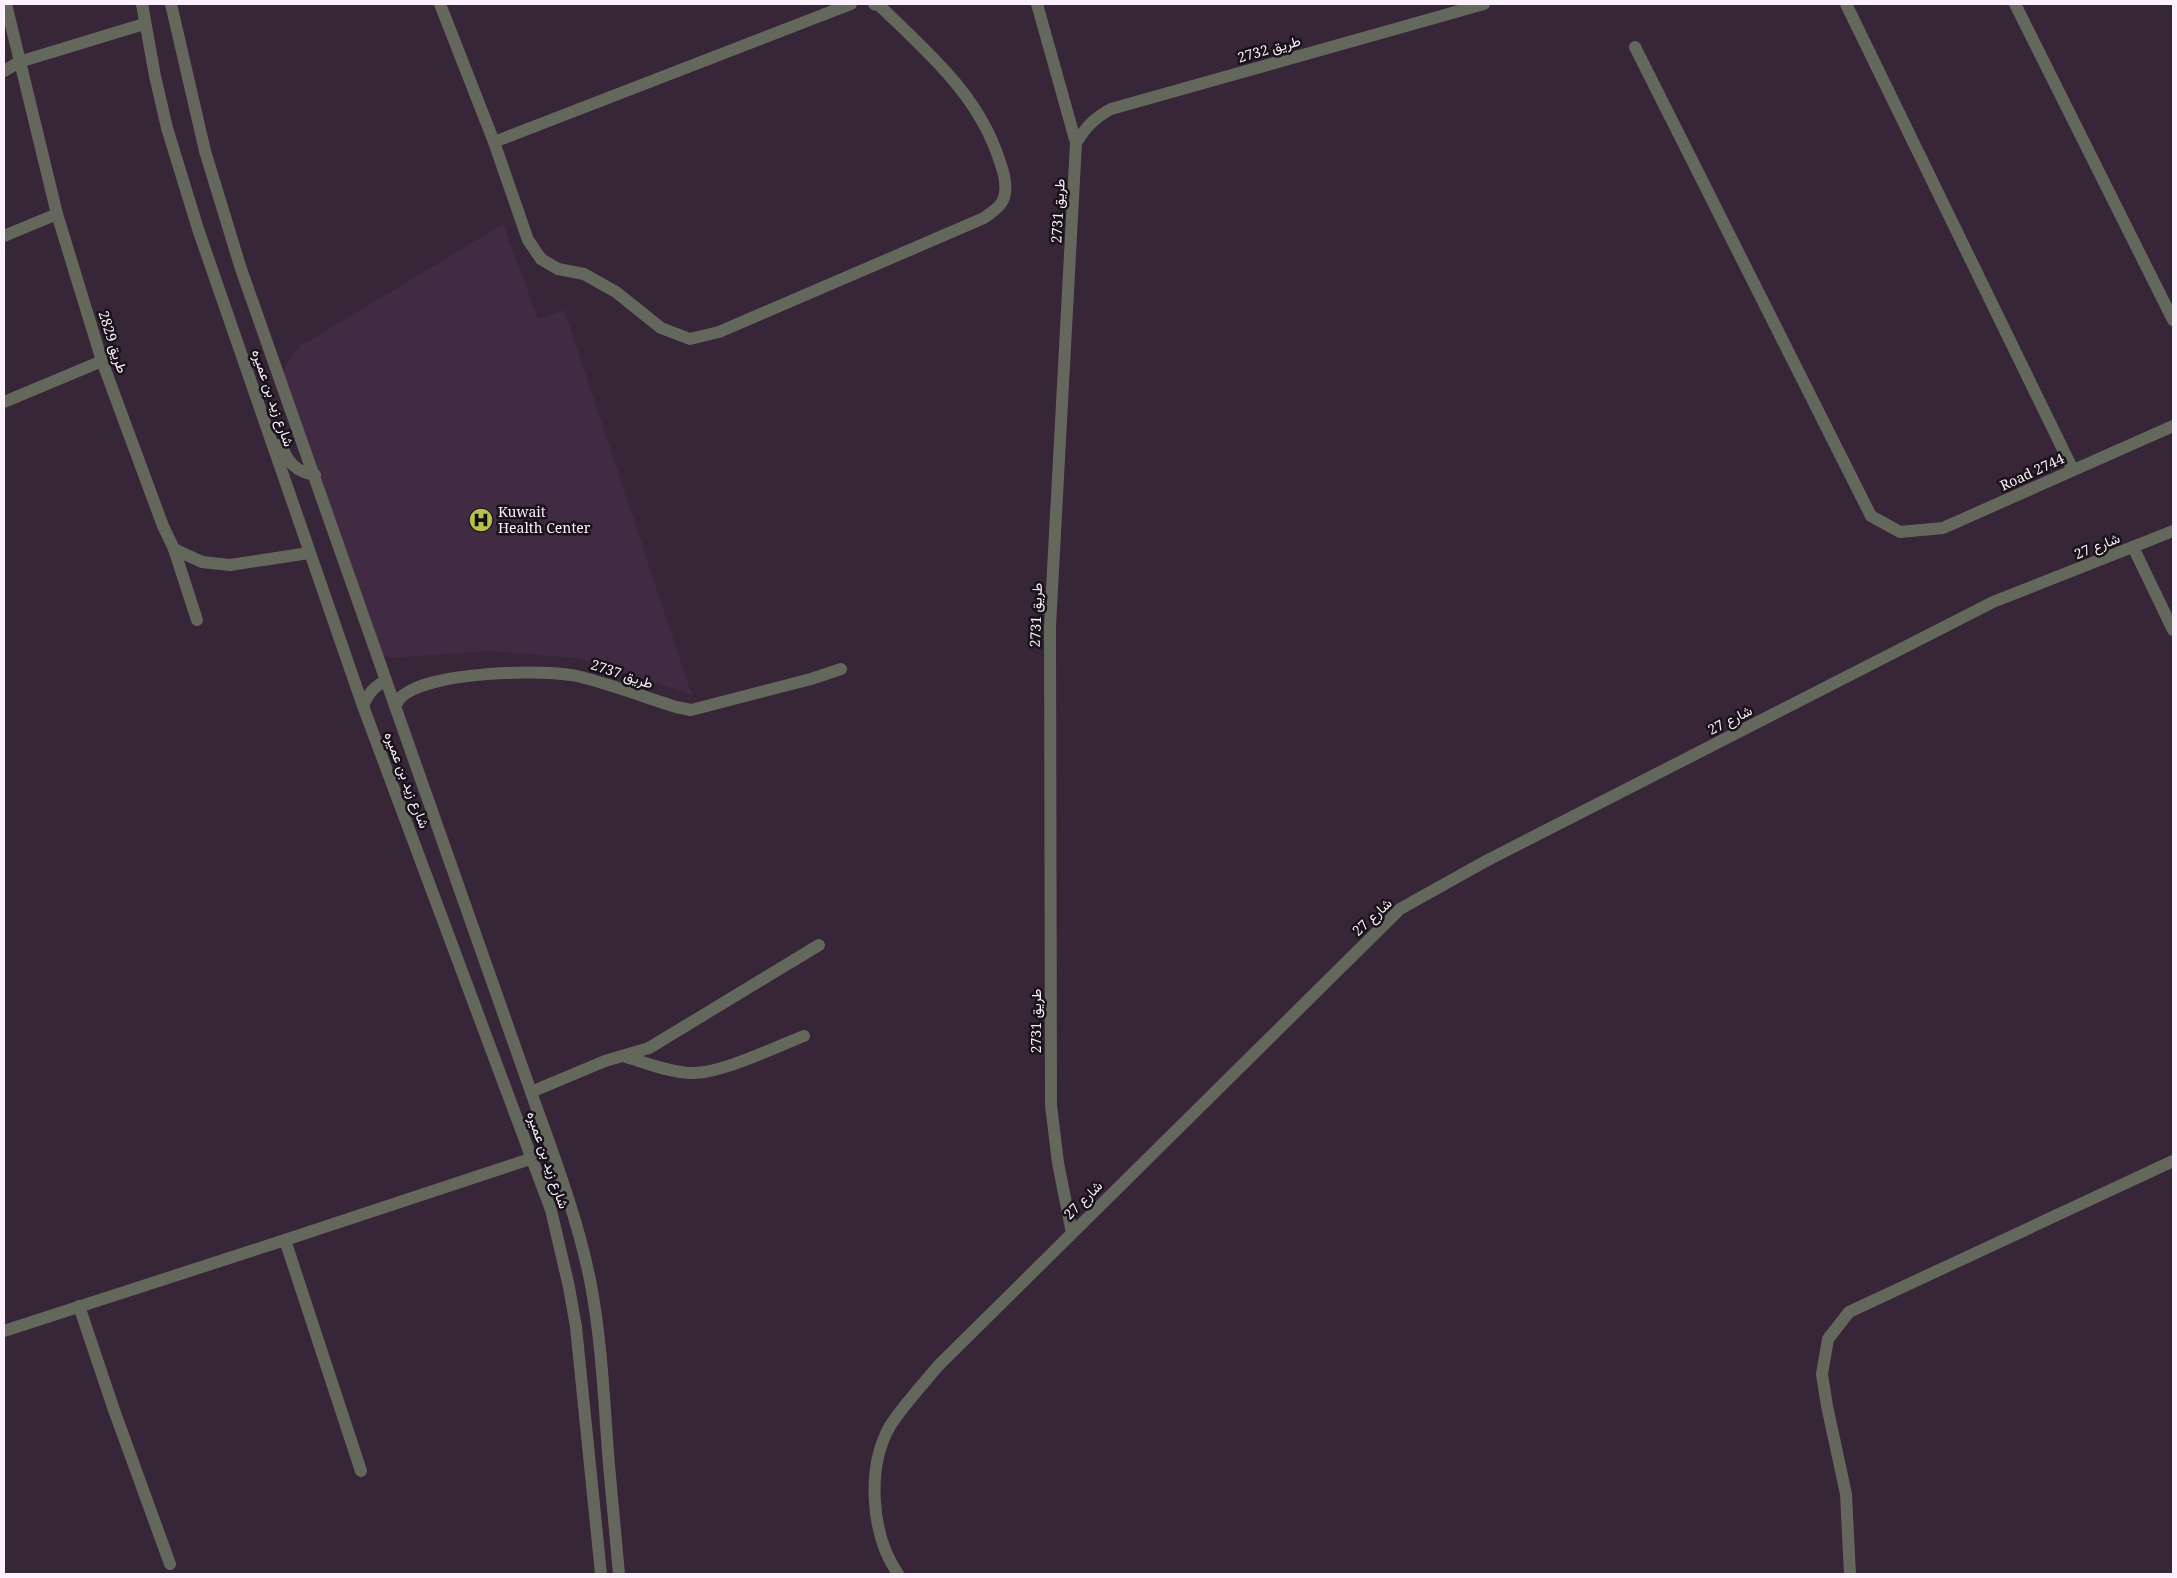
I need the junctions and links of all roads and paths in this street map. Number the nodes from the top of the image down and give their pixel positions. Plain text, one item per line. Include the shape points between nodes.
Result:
1 (6, 4) edge
2 (142, 4) edge
3 (179, 4) edge
4 (440, 4) edge
5 (850, 4) edge
6 (874, 4) edge
7 (1037, 4) edge
8 (1484, 4) edge
9 (1846, 4) edge
10 (2015, 4) edge
11 (173, 10) edge
12 (144, 24) junction
13 (1635, 47) dead end
14 (19, 62) junction
15 (4, 71) edge
16 (494, 142) junction
17 (1076, 143) junction
18 (58, 214) junction
19 (4, 236) edge
20 (2173, 320) edge
21 (102, 362) junction
22 (258, 399) junction
23 (4, 402) edge
24 (2173, 426) edge
25 (2073, 470) junction
26 (315, 475) junction
27 (2173, 531) edge
28 (2133, 548) junction
29 (174, 549) junction
30 (309, 553) junction
31 (197, 620) dead end
32 (2173, 630) edge
33 (841, 669) dead end
34 (386, 681) junction
35 (363, 706) junction
36 (395, 706) junction
37 (819, 945) dead end
38 (804, 1036) dead end
39 (626, 1056) junction
40 (531, 1092) junction
41 (532, 1158) junction
42 (2173, 1161) edge
43 (1072, 1233) junction
44 (286, 1240) junction
45 (79, 1306) junction
46 (4, 1332) edge
47 (361, 1471) dead end
48 (170, 1564) dead end
49 (601, 1574) edge
50 (620, 1574) edge
51 (898, 1574) edge
52 (1850, 1574) edge

1 - 14 street, طريق 2829
2 - 12 street, شارع زيد بن عميره
3 - 11 street
4 - 16 street
5 - 16 street
6 - 16 street via 880,6 950,75 979,113 1004,172 1003,201 984,218 719,332 690,339 661,328 616,292 584,274 558,269 541,259 528,240
7 - 17 street, طريق 2731
8 - 17 street, طريق 2732 via 1110,109 1086,126
9 - 25 street
10 - 20 street
11 - 26 street, شارع زيد بن عميره via 190,92 222,211
12 - 14 street
12 - 22 street, شارع زيد بن عميره via 182,178
13 - 25 street, Road 2744 via 1871,516 1900,532 1943,528
14 - 15 street
14 - 18 street, طريق 2829
17 - 43 street, طريق 2731 via 1050,626 1051,1106
18 - 19 street
18 - 21 street, طريق 2829
21 - 23 street
21 - 29 street, طريق 2829
22 - 26 street via 268,410 290,463 301,472
22 - 30 street, شارع زيد بن عميره
24 - 25 street, Road 2744
26 - 34 street, شارع زيد بن عميره
27 - 28 street, شارع 27
28 - 32 street
28 - 43 street, شارع 27 via 1994,602 1486,861 1400,909
29 - 30 street via 202,562 230,564
29 - 31 street, طريق 2829
30 - 35 street, شارع زيد بن عميره
33 - 36 street, طريق 2737 via 691,710 579,676 521,673 483,674 430,683 406,693
34 - 35 street via 369,693
34 - 36 street, شارع زيد بن عميره
35 - 41 street, شارع زيد بن عميره
36 - 40 street, شارع زيد بن عميره
37 - 39 street via 650,1048
38 - 39 street via 710,1072 666,1070
39 - 40 street via 605,1061
40 - 50 street, شارع زيد بن عميره via 570,1202 590,1278 602,1357
41 - 44 street
41 - 49 street, شارع زيد بن عميره via 551,1210 574,1319
42 - 52 street via 1849,1312 1828,1339 1822,1374 1846,1494
43 - 51 street, شارع 27 via 938,1366 890,1426 876,1466 875,1496 879,1529
44 - 45 street
44 - 47 street
45 - 46 street
45 - 48 street

